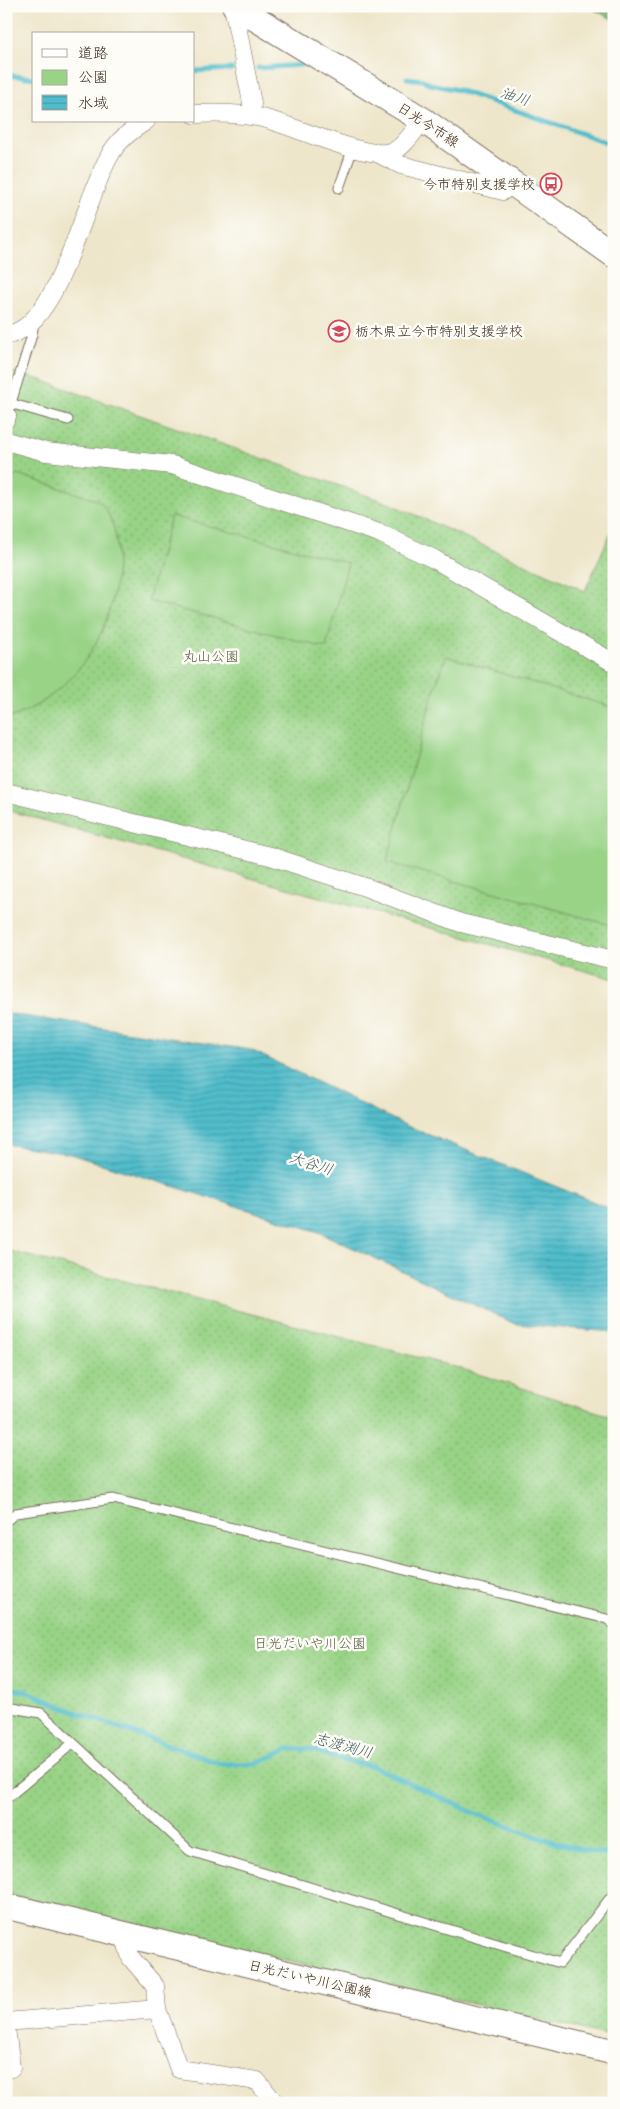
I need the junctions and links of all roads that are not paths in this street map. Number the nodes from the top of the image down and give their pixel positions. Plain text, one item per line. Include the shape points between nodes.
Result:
1 (234, 6) edge
2 (195, 114) edge
3 (251, 116) junction
4 (423, 120) junction
5 (145, 122) edge
6 (353, 148) junction
7 (377, 153) junction
8 (510, 183) junction
9 (338, 188) dead end
10 (614, 255) edge
11 (34, 321) junction
12 (6, 335) edge
13 (8, 410) edge
14 (68, 420) dead end
15 (6, 441) edge
16 (614, 663) edge
17 (6, 792) edge
18 (614, 960) edge
19 (6, 1521) edge
20 (614, 1624) edge
21 (6, 1708) edge
22 (73, 1743) junction
23 (6, 1799) edge
24 (614, 1892) edge
25 (6, 1906) edge
26 (124, 1935) junction
27 (157, 2009) junction
28 (6, 2022) edge
29 (6, 2028) edge
30 (614, 2052) edge
31 (11, 2068) dead end
32 (274, 2103) edge

1 - 3 street via 252,103
1 - 4 main road, 日光今市線
2 - 3 street
3 - 6 street
4 - 7 street via 396,150
4 - 8 main road, 日光今市線
5 - 11 street via 128,134 106,161 65,264 45,308
6 - 7 street
6 - 9 lane
7 - 8 street via 401,164 503,191
8 - 10 main road, 日光今市線
11 - 12 street via 23,330
11 - 13 lane
13 - 14 lane
15 - 16 street via 46,452 172,465 379,533 434,559
17 - 18 street via 270,856 461,923
19 - 20 lane via 16,1513 113,1499 607,1619
21 - 22 lane via 41,1713
22 - 23 lane
22 - 24 lane via 190,1851 560,1963
25 - 26 main road, 日光だいや川公園線
26 - 27 street via 131,1958 155,1986
26 - 30 main road, 日光だいや川公園線
27 - 28 street
27 - 32 street via 179,2069 256,2081
29 - 31 street

